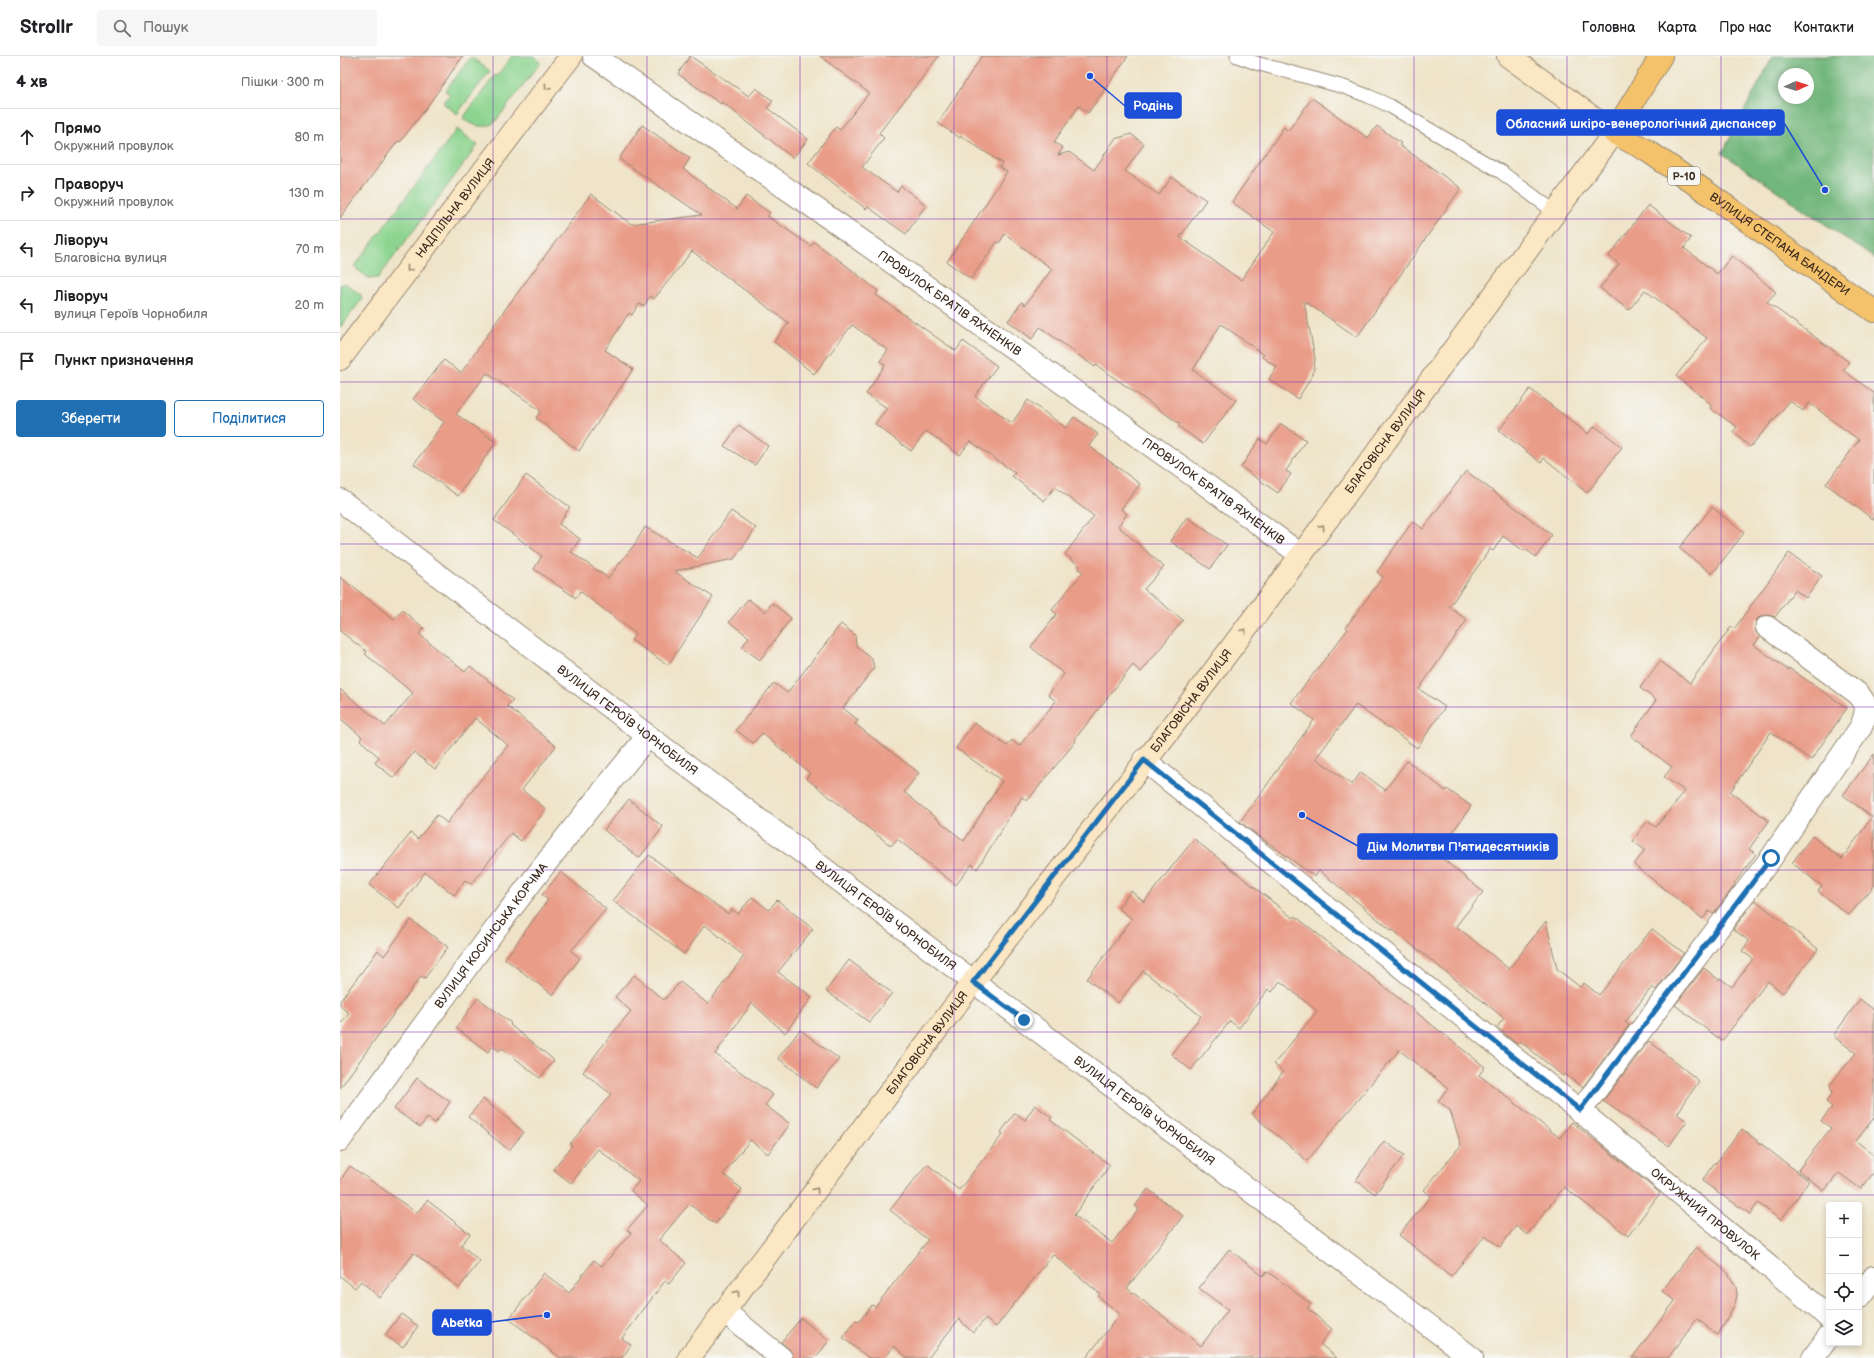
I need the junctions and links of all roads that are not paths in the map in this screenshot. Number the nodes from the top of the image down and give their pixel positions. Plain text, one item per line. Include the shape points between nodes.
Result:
1 (570, 56) edge
2 (594, 56) edge
3 (1237, 56) edge
4 (1508, 56) edge
5 (1661, 56) edge
6 (1614, 133) junction
7 (1555, 212) junction
8 (1874, 311) edge
9 (340, 359) edge
10 (340, 500) edge
11 (1301, 555) junction
12 (1768, 627) dead end
13 (648, 736) junction
14 (1144, 760) junction
15 (973, 982) junction
16 (1580, 1110) junction
17 (340, 1140) edge
18 (1874, 1277) edge
19 (1862, 1293) edge
20 (724, 1311) junction
21 (1826, 1315) edge
22 (1826, 1340) edge
23 (688, 1358) edge
24 (781, 1358) edge
25 (1472, 1358) edge
26 (1813, 1358) edge

1 -> 9 main road, НАДПІЛЬНА ВУЛИЦЯ
2 - 11 street, ПРОВУЛОК БРАТІВ ЯХНЕНКІВ via 838,224 1194,476
3 - 7 lane via 1344,87 1383,103 1500,172
4 - 6 main road, ВУЛИЦЯ СТЕПАНА БАНДЕРИ
5 - 6 main road
6 - 7 main road, БЛАГОВІСНА ВУЛИЦЯ
6 - 8 main road, ВУЛИЦЯ СТЕПАНА БАНДЕРИ / Р-10 via 1674,169
11 -> 7 main road, БЛАГОВІСНА ВУЛИЦЯ
10 - 13 street, ВУЛИЦЯ ГЕРОЇВ ЧОРНОБИЛЯ
14 -> 11 main road, БЛАГОВІСНА ВУЛИЦЯ
12 - 16 street via 1863,698 1867,713 1861,727 1771,858
13 - 15 street, ВУЛИЦЯ ГЕРОЇВ ЧОРНОБИЛЯ
13 - 17 street, ВУЛИЦЯ КОСИНСЬКА КОРЧМА via 467,967
14 - 15 main road, БЛАГОВІСНА ВУЛИЦЯ
14 - 16 street, ОКРУЖНИЙ ПРОВУЛОК
20 -> 15 main road, БЛАГОВІСНА ВУЛИЦЯ
15 - 25 street, ВУЛИЦЯ ГЕРОЇВ ЧОРНОБИЛЯ
16 - 21 street, ОКРУЖНИЙ ПРОВУЛОК
18 - 19 street
20 - 23 main road, БЛАГОВІСНА ВУЛИЦЯ
20 - 24 street
22 - 26 street

